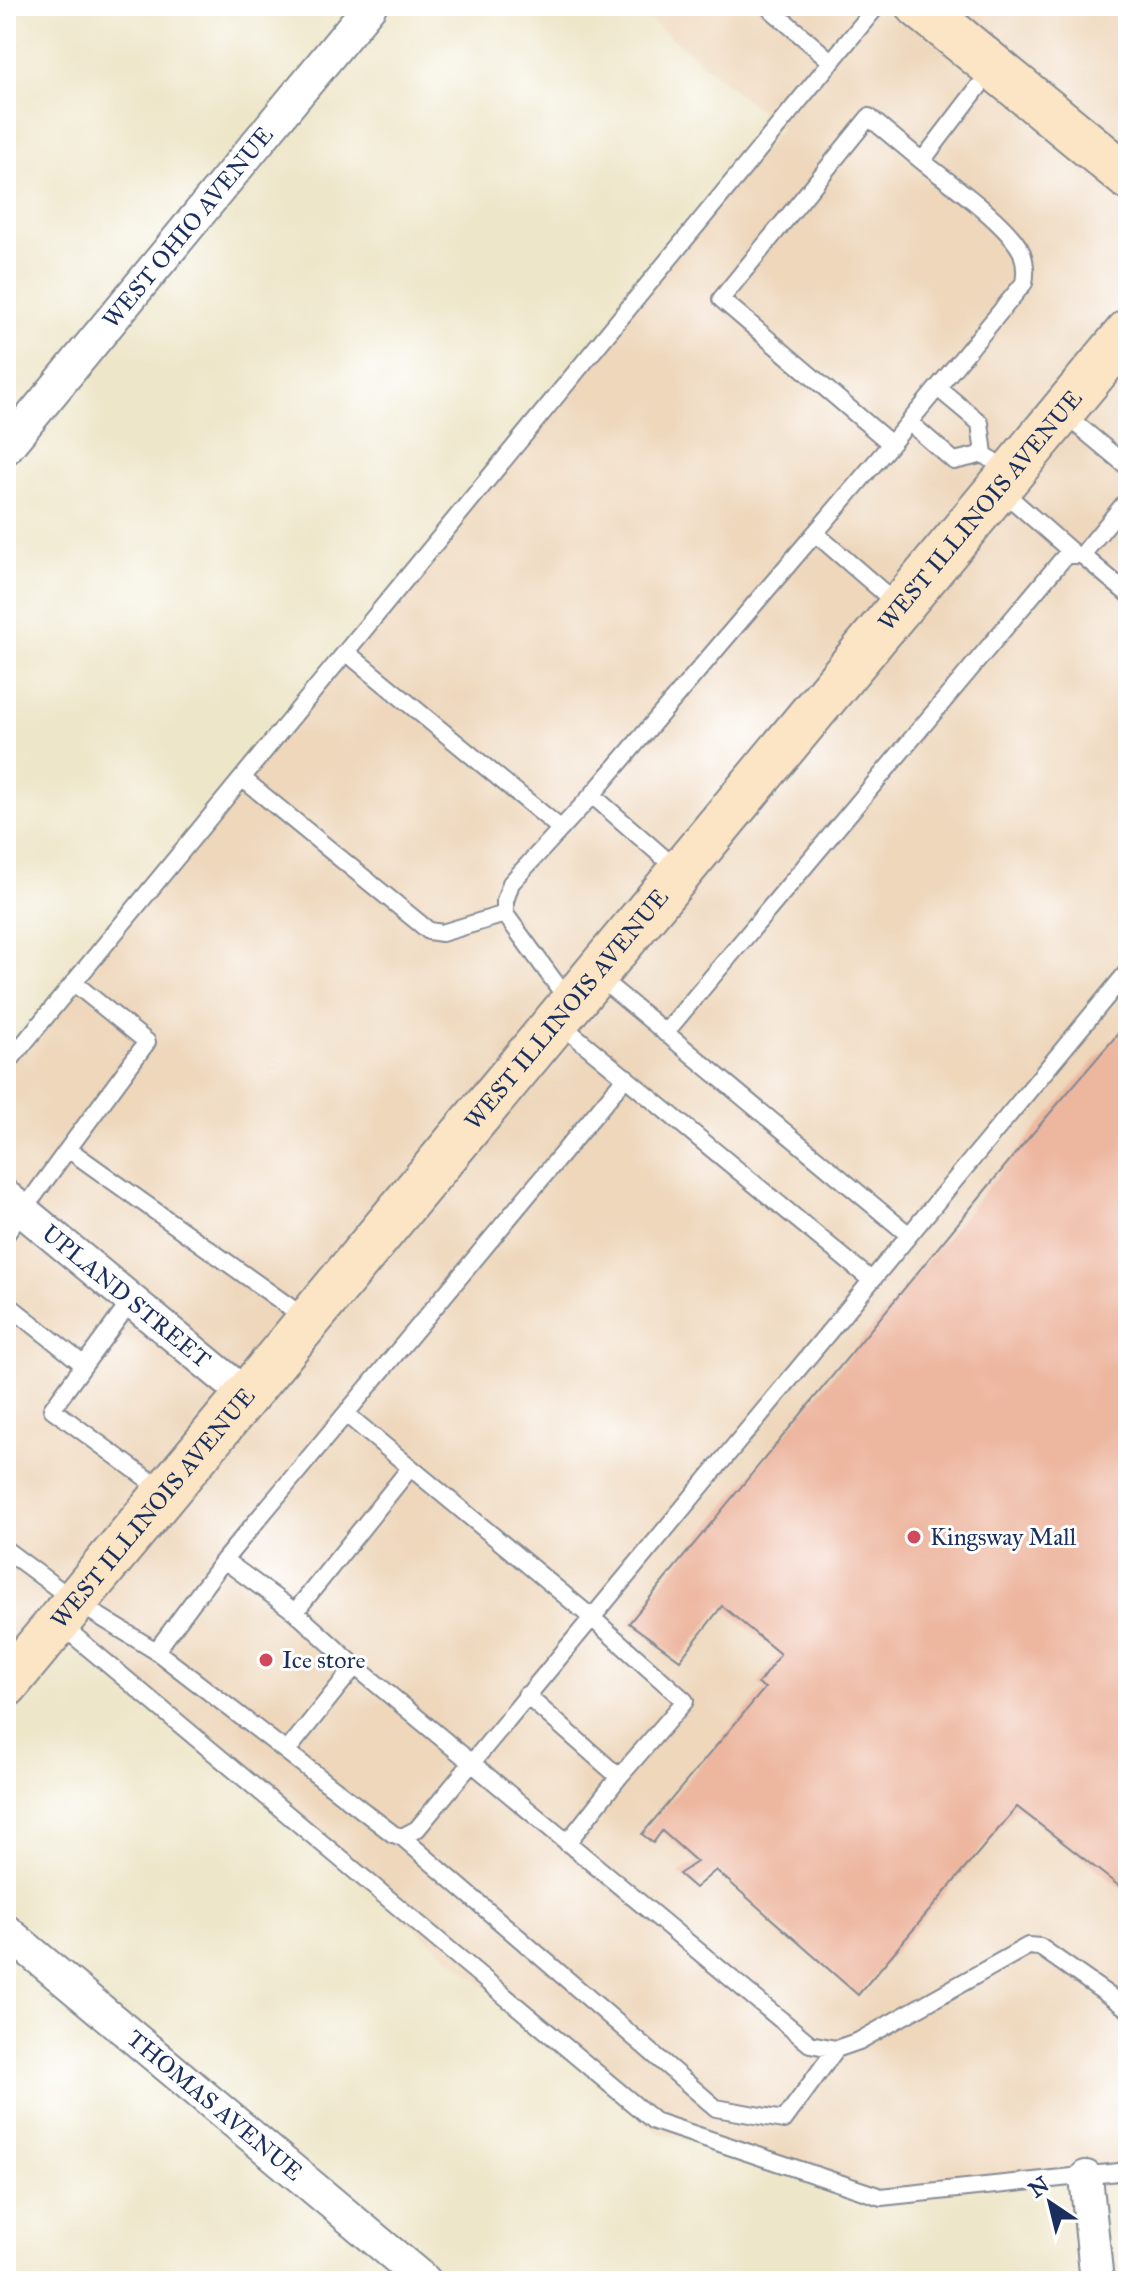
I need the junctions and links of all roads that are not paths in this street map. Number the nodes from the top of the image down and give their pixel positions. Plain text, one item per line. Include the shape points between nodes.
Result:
1 (370, 6) edge
2 (767, 6) edge
3 (877, 6) edge
4 (919, 6) edge
5 (832, 62) junction
6 (994, 67) junction
7 (922, 161) junction
8 (1128, 177) edge
9 (1128, 332) edge
10 (938, 388) junction
11 (1062, 412) junction
12 (909, 422) junction
13 (891, 444) junction
14 (6, 448) edge
15 (1128, 467) edge
16 (998, 472) junction
17 (1128, 499) edge
18 (815, 533) junction
19 (1077, 554) junction
20 (1128, 594) edge
21 (900, 607) junction
22 (346, 652) junction
23 (242, 778) junction
24 (592, 795) junction
25 (561, 829) junction
26 (681, 872) junction
27 (505, 914) junction
28 (1128, 971) edge
29 (74, 983) junction
30 (575, 1000) junction
31 (665, 1033) junction
32 (6, 1065) edge
33 (626, 1077) junction
34 (68, 1149) junction
35 (11, 1214) edge
36 (909, 1235) junction
37 (871, 1280) junction
38 (131, 1301) junction
39 (6, 1303) edge
40 (309, 1321) junction
41 (84, 1365) junction
42 (247, 1396) junction
43 (346, 1414) junction
44 (410, 1468) junction
45 (167, 1492) junction
46 (6, 1550) edge
47 (224, 1560) junction
48 (67, 1612) junction
49 (295, 1612) junction
50 (591, 1617) junction
51 (156, 1651) junction
52 (355, 1666) junction
53 (6, 1685) edge
54 (526, 1695) junction
55 (287, 1751) junction
56 (470, 1763) junction
57 (619, 1777) junction
58 (402, 1837) junction
59 (567, 1843) junction
60 (6, 1931) edge
61 (1128, 2009) edge
62 (836, 2049) junction
63 (1128, 2171) edge
64 (1086, 2177) junction
65 (425, 2281) edge
66 (1097, 2281) edge

1 - 14 street, WEST OHIO AVENUE
2 - 5 lane
3 - 5 lane
4 - 6 main road
5 - 22 lane
6 - 7 lane
6 - 8 main road
7 - 10 lane via 1007,231 1027,270 1024,283
7 - 13 lane via 869,117 721,299
9 - 11 main road, WEST ILLINOIS AVENUE
10 - 12 lane
10 - 16 lane via 980,423
11 - 15 lane
11 - 16 main road, WEST ILLINOIS AVENUE
12 - 13 lane
12 - 16 lane via 954,461
13 - 18 lane
16 - 19 lane
16 - 21 main road, WEST ILLINOIS AVENUE
17 - 19 lane
18 - 21 lane
18 - 24 lane
19 - 20 lane
19 - 31 lane via 1066,555
21 - 26 main road, WEST ILLINOIS AVENUE
22 - 23 lane
22 - 25 lane
23 - 27 lane via 429,931 442,933
23 - 29 lane
24 - 25 lane
24 - 26 lane
25 - 27 lane via 511,883
26 - 30 main road, WEST ILLINOIS AVENUE
27 - 30 lane
28 - 36 lane
29 - 32 lane
29 - 34 lane via 147,1042
30 - 31 lane
30 - 33 lane
30 - 40 main road, WEST ILLINOIS AVENUE
31 - 36 lane
33 - 37 lane
33 - 43 lane
34 - 35 lane
34 - 40 lane
35 - 38 street, UPLAND STREET
36 - 37 lane
37 - 50 lane
38 - 41 lane
38 - 42 street, UPLAND STREET
39 - 41 lane
40 - 42 main road, WEST ILLINOIS AVENUE
41 - 45 lane via 52,1409
42 - 45 main road, WEST ILLINOIS AVENUE
43 - 44 lane
43 - 47 lane
44 - 49 lane
44 - 50 lane
45 - 48 main road, WEST ILLINOIS AVENUE
46 - 48 lane
47 - 49 lane
47 - 51 lane
48 - 51 lane
48 - 53 main road, WEST ILLINOIS AVENUE
48 - 64 lane via 654,2121 881,2197
49 - 52 lane
50 - 54 lane
50 - 57 lane via 685,1701
51 - 55 lane
52 - 55 lane
52 - 56 lane
54 - 56 lane
54 - 57 lane
55 - 58 lane
56 - 58 lane via 417,1829
56 - 59 lane
57 - 59 lane
58 - 62 lane via 716,2108 784,2120
59 - 62 lane via 810,2044
60 - 65 street, THOMAS AVENUE
61 - 62 lane via 1040,1947 1028,1946
63 - 64 lane
64 - 66 street

